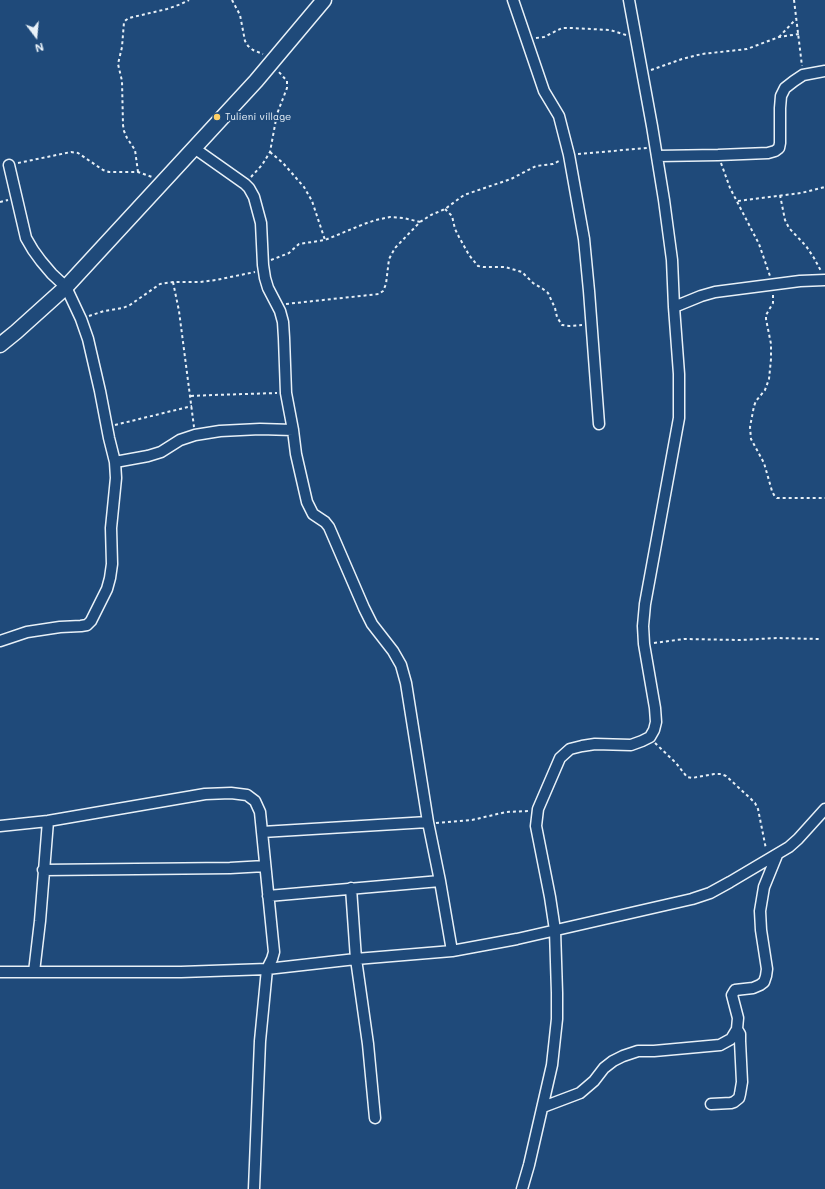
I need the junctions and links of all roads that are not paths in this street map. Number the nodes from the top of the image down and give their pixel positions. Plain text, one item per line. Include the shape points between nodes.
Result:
1 (324, 0) edge
2 (513, 0) edge
3 (629, 0) edge
4 (825, 71) edge
5 (194, 148) junction
6 (657, 151) junction
7 (9, 165) road end
8 (825, 280) edge
9 (66, 287) junction
10 (674, 307) junction
11 (0, 345) edge
12 (599, 424) dead end
13 (293, 430) junction
14 (114, 462) junction
15 (0, 641) edge
16 (825, 809) edge
17 (48, 821) junction
18 (428, 822) junction
19 (0, 826) edge
20 (262, 832) junction
21 (773, 858) junction
22 (265, 866) junction
23 (43, 870) junction
24 (440, 881) junction
25 (352, 888) junction
26 (268, 896) junction
27 (554, 930) junction
28 (452, 951) junction
29 (356, 960) junction
30 (267, 969) junction
31 (0, 972) edge
32 (34, 972) junction
33 (737, 1029) junction
34 (711, 1104) dead end
35 (543, 1107) junction
36 (374, 1118) dead end
37 (254, 1189) edge
38 (522, 1189) edge

1 - 5 street
2 - 12 street via 544,91 559,116 569,155 584,239
3 - 6 street
4 - 6 street via 803,75 786,88 781,96 780,143 775,151 718,155
5 - 9 street
5 - 13 street via 245,184 254,197 262,238 265,278 283,322 286,393
6 - 10 street via 672,260
7 - 9 street via 26,238 41,261
8 - 10 street via 715,292
9 - 11 street
9 - 14 street via 88,339
10 - 27 street via 680,418 643,626 656,722 650,737 642,742 631,745 582,746 570,749 560,758 538,809 536,826
13 - 14 street via 220,431 195,435 154,454
13 - 18 street via 296,454 310,509 329,527 372,624 394,651 401,665 412,716
14 - 15 street via 116,478 110,578 91,621 81,626 27,632
16 - 21 street via 798,839
17 - 19 street
17 - 20 street via 206,794 231,793 247,795 255,801 260,812
17 - 23 street
18 - 20 street
18 - 24 street
20 - 22 street
21 - 27 street via 710,893 692,900
21 - 33 street via 760,911 766,976 760,985 735,990 732,995 738,1018
22 - 23 street
22 - 26 street
23 - 32 street
24 - 25 street
24 - 28 street
25 - 26 street
25 - 29 street
26 - 30 street via 274,952
27 - 28 street
27 - 35 street via 556,1019 552,1065
28 - 29 street
29 - 30 street
29 - 36 street via 368,1044
30 - 32 street
30 - 37 street via 260,1041
31 - 32 street
33 - 34 street via 740,1034 740,1094 731,1104
33 - 35 street via 731,1039 720,1045 638,1051 623,1056 604,1068 594,1082 580,1092
35 - 38 street

